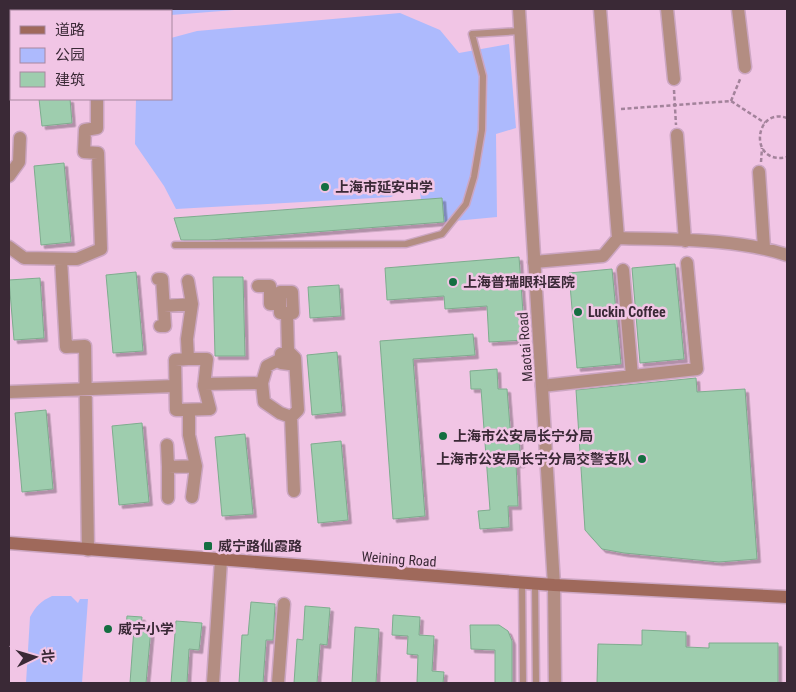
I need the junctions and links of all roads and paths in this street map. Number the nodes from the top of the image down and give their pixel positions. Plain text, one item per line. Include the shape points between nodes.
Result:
1 (519, 9) edge
2 (600, 9) edge
3 (667, 9) edge
4 (738, 9) edge
5 (520, 31) junction
6 (744, 67) joint
7 (674, 79) dead end
8 (97, 100) edge
9 (731, 101) junction
10 (674, 105) junction
11 (608, 109) junction
12 (787, 118) edge
13 (765, 123) junction
14 (677, 135) joint
15 (20, 138) dead end
16 (787, 157) edge
17 (759, 172) dead end
18 (9, 176) edge
19 (618, 238) junction
20 (685, 241) junction
21 (175, 245) dead end
22 (9, 247) edge
23 (764, 248) junction
24 (787, 255) edge
25 (61, 259) junction
26 (534, 262) junction
27 (687, 263) dead end
28 (623, 270) dead end
29 (158, 279) dead end
30 (188, 281) dead end
31 (258, 286) dead end
32 (192, 304) junction
33 (164, 306) junction
34 (160, 326) dead end
35 (288, 356) junction
36 (188, 359) junction
37 (632, 376) junction
38 (262, 383) junction
39 (204, 384) junction
40 (175, 386) junction
41 (542, 386) junction
42 (86, 389) junction
43 (9, 392) edge
44 (189, 410) junction
45 (285, 415) junction
46 (167, 445) dead end
47 (196, 466) junction
48 (168, 467) junction
49 (294, 491) dead end
50 (192, 497) dead end
51 (168, 498) dead end
52 (9, 543) edge
53 (88, 550) junction
54 (221, 560) junction
55 (529, 584) junction
56 (554, 586) junction
57 (787, 597) edge
58 (284, 604) dead end
59 (213, 683) edge
60 (278, 683) edge
61 (523, 683) edge
62 (536, 683) edge
63 (555, 683) edge

1 - 5 street, Maotai Road
2 - 11 street
3 - 7 street
4 - 6 street
5 - 21 lane via 472,34 483,76 482,130 466,204 442,234 406,244
5 - 26 street, Maotai Road
6 - 9 path
8 - 25 street via 98,128 85,130 84,152 98,153 101,249 76,259
9 - 10 path
9 - 13 path
10 - 11 path
10 - 14 path
11 - 19 street
12 - 13 path via 777,117
13 - 16 path via 760,135 762,148 773,157
14 - 20 street
15 - 18 street via 19,162
17 - 23 street
19 - 20 street
19 - 26 street via 603,256
20 - 23 street
22 - 25 street via 24,258
23 - 24 street
25 - 42 street via 66,347 86,346
26 - 41 street, Maotai Road
27 - 37 street via 697,369
28 - 37 street
29 - 33 street via 162,279
30 - 32 street
31 - 35 street via 270,286 270,304 284,308
32 - 33 street
32 - 36 street via 186,339
33 - 34 street via 165,326
35 - 38 street via 267,366
35 - 45 street via 298,401 289,402
36 - 39 street via 208,360
36 - 40 street via 175,360
37 - 41 street
38 - 39 street
38 - 45 street via 264,402
39 - 44 street via 210,409
40 - 42 street
40 - 44 street via 176,410
41 - 56 street, Maotai Road
42 - 43 street
42 - 53 street
44 - 47 street via 189,435
45 - 49 street
46 - 48 street
47 - 48 street
47 - 50 street
48 - 51 street
52 - 53 main road, Weining Road
53 - 54 main road, Weining Road
54 - 55 main road, Weining Road
54 - 59 street
55 - 56 main road, Weining Road
55 - 61 lane
55 - 62 lane
56 - 57 main road, Weining Road
56 - 63 street, Maotai Road
58 - 60 street

